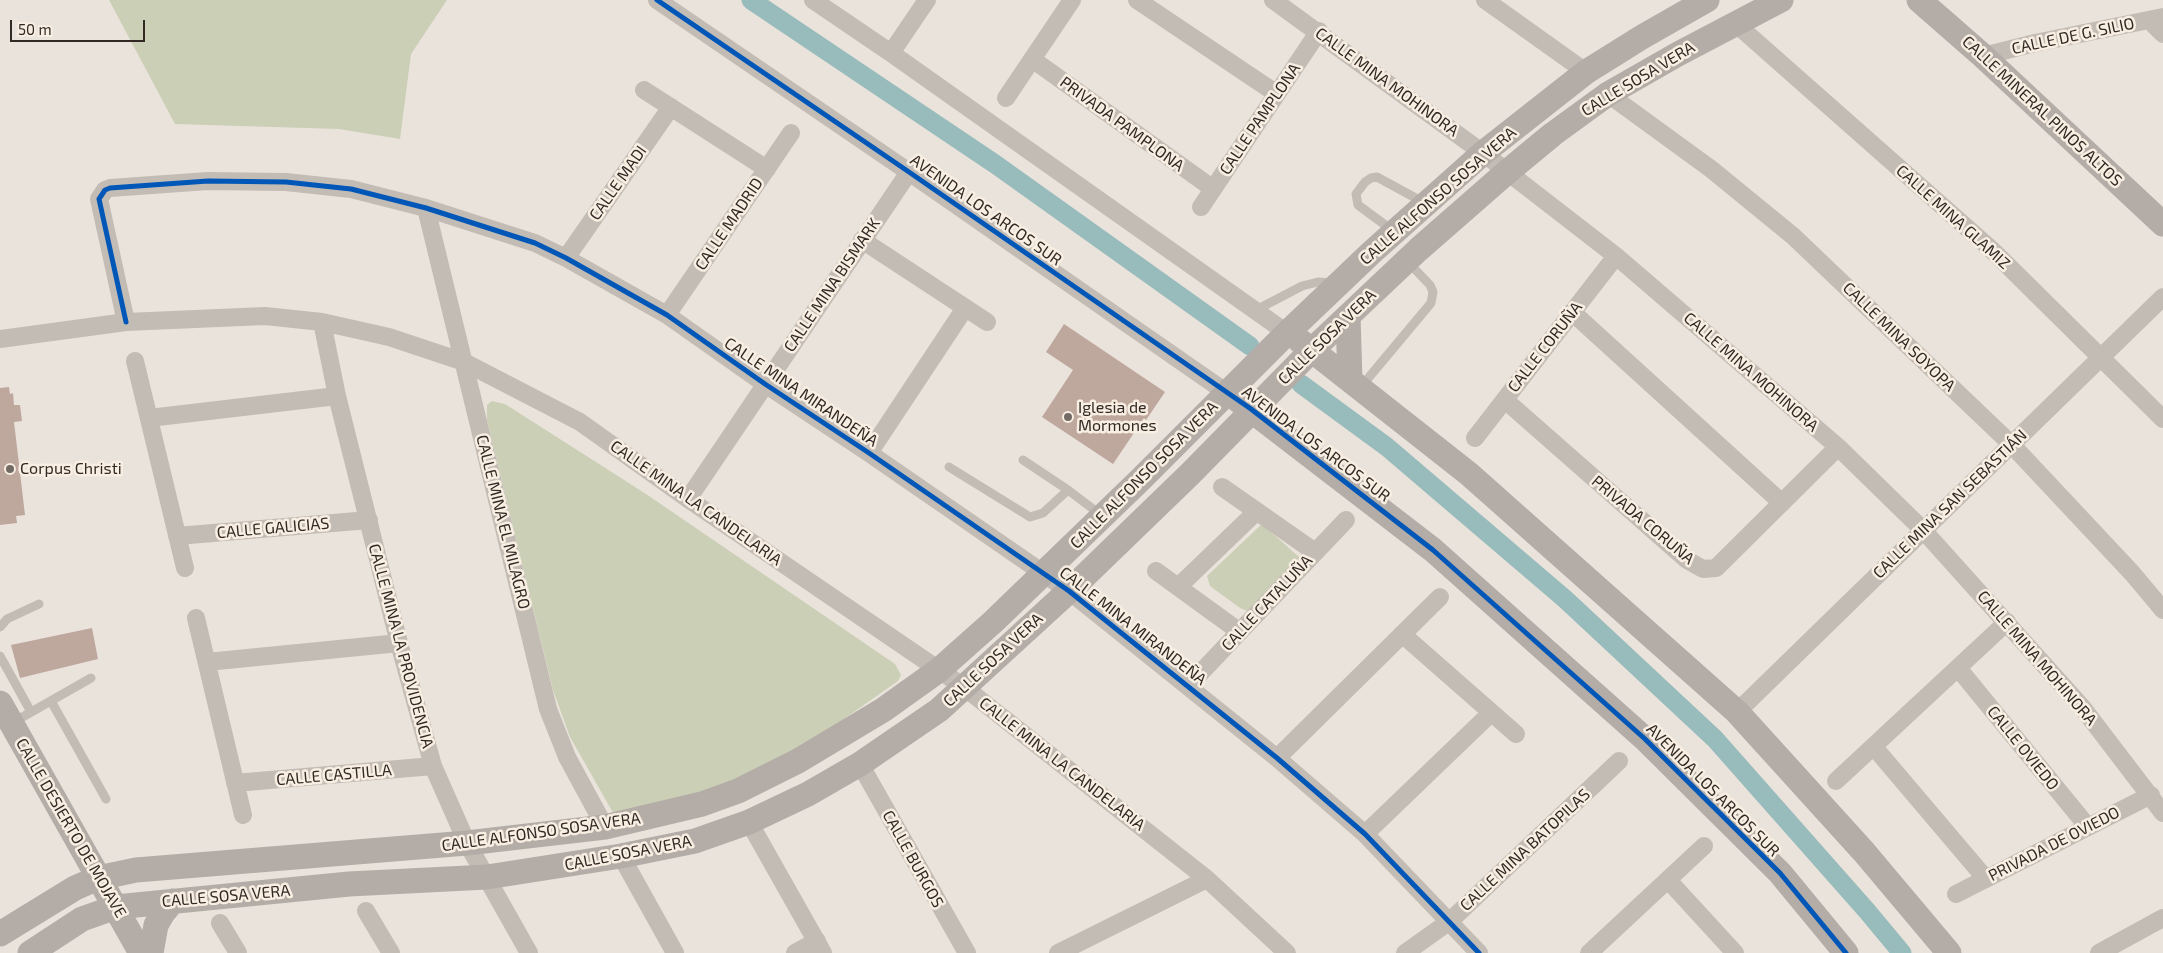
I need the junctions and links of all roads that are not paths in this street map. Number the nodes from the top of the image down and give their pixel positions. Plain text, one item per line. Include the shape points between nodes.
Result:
1 (657, 0) edge
2 (813, 0) edge
3 (927, 0) edge
4 (1072, 0) edge
5 (1137, 0) edge
6 (1273, 0) edge
7 (1485, 0) edge
8 (1781, 0) edge
9 (1920, 0) edge
10 (1702, 1) edge
11 (2156, 19) edge
12 (1735, 23) junction
13 (1319, 31) junction
14 (2163, 34) edge
15 (891, 52) junction
16 (1983, 56) junction
17 (1032, 59) junction
18 (1586, 72) junction
19 (644, 90) dead end
20 (1277, 94) junction
21 (1608, 94) junction
22 (1006, 98) dead end
23 (671, 107) junction
24 (791, 133) dead end
25 (1483, 153) junction
26 (767, 169) junction
27 (909, 172) junction
28 (1507, 172) junction
29 (1212, 188) junction
30 (1425, 204) junction
31 (1201, 207) dead end
32 (426, 208) junction
33 (2163, 224) edge
34 (1394, 231) junction
35 (862, 240) junction
36 (1616, 256) junction
37 (566, 258) junction
38 (1407, 261) junction
39 (1338, 284) junction
40 (2163, 296) edge
41 (964, 308) junction
42 (1256, 310) junction
43 (1572, 312) junction
44 (667, 315) junction
45 (1348, 316) junction
46 (126, 322) junction
47 (322, 322) junction
48 (986, 322) dead end
49 (1287, 333) junction
50 (0, 339) edge
51 (1312, 350) junction
52 (2100, 358) junction
53 (135, 362) dead end
54 (464, 362) junction
55 (765, 384) junction
56 (1355, 384) junction
57 (1227, 393) junction
58 (337, 396) junction
59 (1504, 400) junction
60 (1251, 409) junction
61 (149, 418) junction
62 (2163, 419) edge
63 (1475, 438) dead end
64 (2011, 444) junction
65 (1838, 447) junction
66 (869, 452) junction
67 (1023, 460) dead end
68 (949, 467) dead end
69 (1222, 487) dead end
70 (1068, 490) junction
71 (688, 498) junction
72 (1782, 503) junction
73 (1257, 511) junction
74 (1103, 516) junction
75 (368, 520) junction
76 (1346, 520) dead end
77 (1924, 530) junction
78 (177, 536) junction
79 (1315, 552) junction
80 (185, 568) dead end
81 (1156, 571) dead end
82 (1045, 573) junction
83 (1178, 587) junction
84 (1069, 591) junction
85 (1440, 597) dead end
86 (39, 604) dead end
87 (2163, 610) edge
88 (196, 618) dead end
89 (2006, 622) junction
90 (0, 627) edge
91 (1240, 632) junction
92 (1402, 634) junction
93 (399, 643) junction
94 (0, 656) edge
95 (207, 662) junction
96 (1958, 668) junction
97 (939, 670) junction
98 (91, 678) dead end
99 (1188, 686) junction
100 (964, 687) junction
101 (51, 701) junction
102 (1736, 712) junction
103 (14, 713) edge
104 (1491, 713) junction
105 (1516, 734) dead end
106 (1874, 747) junction
107 (1277, 758) junction
108 (1619, 761) dead end
109 (860, 764) junction
110 (433, 766) junction
111 (1836, 781) dead end
112 (236, 783) junction
113 (2151, 795) junction
114 (106, 799) dead end
115 (2163, 813) edge
116 (243, 815) dead end
117 (748, 822) junction
118 (605, 827) junction
119 (2088, 827) junction
120 (1365, 834) junction
121 (467, 844) junction
122 (1704, 846) dead end
123 (621, 856) junction
124 (487, 877) junction
125 (98, 878) junction
126 (1986, 878) junction
127 (1207, 879) junction
128 (1668, 880) junction
129 (1956, 894) dead end
130 (173, 901) junction
131 (116, 907) junction
132 (366, 911) dead end
133 (2163, 918) edge
134 (1450, 921) junction
135 (220, 923) dead end
136 (0, 934) edge
137 (820, 947) edge
138 (30, 953) edge
139 (141, 953) edge
140 (151, 953) edge
141 (238, 953) edge
142 (391, 953) edge
143 (529, 953) edge
144 (675, 953) edge
145 (796, 953) edge
146 (967, 953) edge
147 (1058, 953) edge
148 (1287, 953) edge
149 (1405, 953) edge
150 (1479, 953) edge
151 (1589, 953) edge
152 (1735, 953) edge
153 (1846, 953) edge
154 (1949, 953) edge
155 (2099, 953) edge

1 - 27 street, AVENIDA LOS ARCOS SUR
2 - 15 street
3 - 15 street
4 - 17 street
5 - 20 street
6 - 13 street, CALLE MINA MOHINORA
7 - 18 street
8 - 12 main road, CALLE SOSA VERA
9 - 16 main road, CALLE MINERAL PINOS ALTOS
10 - 18 main road, CALLE ALFONSO SOSA VERA
11 - 14 street
11 - 16 street, CALLE DE G. SILIO
12 - 21 main road, CALLE SOSA VERA
12 - 52 street, CALLE MINA GLAMIZ via 1992,250
13 - 20 street, CALLE PAMPLONA
13 - 25 street, CALLE MINA MOHINORA
15 - 42 street
16 - 33 main road, CALLE MINERAL PINOS ALTOS
17 - 22 street
17 - 29 street, PRIVADA PAMPLONA
18 - 25 main road, CALLE ALFONSO SOSA VERA
19 - 23 street
20 - 29 street, CALLE PAMPLONA
21 - 28 main road, CALLE SOSA VERA
21 - 64 street, CALLE MINA SOYOPA via 1711,169 1793,236
23 - 26 street
23 - 37 street, CALLE MADI
24 - 26 street, CALLE MADRID
25 - 28 street, CALLE MINA MOHINORA
25 - 30 main road, CALLE ALFONSO SOSA VERA
26 - 44 street, CALLE MADRID
27 - 35 street, CALLE MINA BISMARK
27 - 57 street, AVENIDA LOS ARCOS SUR
28 - 36 street, CALLE MINA MOHINORA
28 - 38 main road, CALLE SOSA VERA
29 - 31 street, CALLE PAMPLONA
30 - 34 main road, CALLE ALFONSO SOSA VERA
30 - 34 lane via 1376,177 1365,182 1356,194 1358,205
32 - 37 street, CALLE MINA MIRANDEÑA via 526,240
32 - 46 street, CALLE MINA MIRANDEÑA via 351,189 286,182 208,182 110,188 99,199
32 - 54 street, CALLE MINA EL MILAGRO
34 - 39 main road, CALLE ALFONSO SOSA VERA
35 - 41 street
35 - 55 street, CALLE MINA BISMARK
36 - 43 street, CALLE CORUÑA
36 - 65 street, CALLE MINA MOHINORA
37 - 44 street, CALLE MINA MIRANDEÑA
38 - 45 main road, CALLE SOSA VERA
38 - 56 lane via 1430,285 1433,292 1431,303
39 - 42 lane via 1309,283
39 - 49 main road, CALLE ALFONSO SOSA VERA
40 - 52 street, CALLE MINA SAN SEBASTIÁN
41 - 48 street
41 - 66 street
42 - 49 street
43 - 59 street, CALLE CORUÑA
43 - 72 street
44 - 55 street, CALLE MINA MIRANDEÑA
45 - 51 main road, CALLE SOSA VERA
45 - 56 main road
46 - 47 street, CALLE MINA LA CANDELARIA via 265,316
46 - 50 street, CALLE MINA LA CANDELARIA
47 - 54 street, CALLE MINA LA CANDELARIA via 389,337
47 - 58 street, CALLE MINA LA PROVIDENCIA
49 - 51 main road
49 - 57 main road, CALLE ALFONSO SOSA VERA
51 - 56 main road
51 - 60 main road, CALLE SOSA VERA
52 - 62 street, CALLE MINA GLAMIZ
52 - 64 street, CALLE MINA SAN SEBASTIÁN
53 - 61 street
54 - 71 street, CALLE MINA LA CANDELARIA via 580,422
54 - 118 street, CALLE MINA EL MILAGRO via 548,709 568,758
55 - 66 street, CALLE MINA MIRANDEÑA
55 - 71 street, CALLE MINA BISMARK
56 - 102 main road via 1469,474
57 - 60 main road, AVENIDA LOS ARCOS SUR
57 - 74 main road, CALLE ALFONSO SOSA VERA
58 - 61 street
58 - 75 street, CALLE MINA LA PROVIDENCIA
59 - 63 street, CALLE CORUÑA
59 - 72 street, PRIVADA CORUÑA via 1687,560 1702,569 1716,568
60 - 84 main road, CALLE SOSA VERA via 1190,474
60 - 153 main road, AVENIDA LOS ARCOS SUR via 1433,550 1645,739 1780,873
61 - 78 street
64 - 77 street, CALLE MINA SAN SEBASTIÁN
64 - 87 street, CALLE MINA SOYOPA
65 - 72 street, PRIVADA CORUÑA
65 - 77 street, CALLE MINA MOHINORA
66 - 82 street, CALLE MINA MIRANDEÑA
67 - 70 lane
68 - 70 lane via 1030,517 1043,513
69 - 73 street
70 - 74 lane
71 - 97 street, CALLE MINA LA CANDELARIA
73 - 79 street
73 - 83 street
74 - 82 main road, CALLE ALFONSO SOSA VERA
75 - 78 street, CALLE GALICIAS
75 - 93 street, CALLE MINA LA PROVIDENCIA
76 - 79 street, CALLE CATALUÑA
77 - 89 street, CALLE MINA MOHINORA
77 - 102 street, CALLE MINA SAN SEBASTIÁN
78 - 80 street
79 - 91 street, CALLE CATALUÑA
81 - 83 street
82 - 84 street, CALLE MINA MIRANDEÑA
82 - 97 main road, CALLE ALFONSO SOSA VERA
83 - 91 street
84 - 99 street, CALLE MINA MIRANDEÑA
84 - 100 main road, CALLE SOSA VERA
85 - 92 street
86 - 90 lane via 7,619
88 - 95 street
89 - 96 street
89 - 113 street, CALLE MINA MOHINORA via 2082,707
91 - 99 street, CALLE CATALUÑA
92 - 104 street
92 - 107 street
93 - 95 street
93 - 110 street, CALLE MINA LA PROVIDENCIA
94 - 103 lane
95 - 112 street
96 - 106 street
96 - 119 street, CALLE OVIEDO
97 - 100 street, CALLE MINA LA CANDELARIA
97 - 118 main road, CALLE ALFONSO SOSA VERA via 840,736 738,791 702,804
98 - 101 lane
99 - 107 street, CALLE MINA MIRANDEÑA
100 - 109 main road, CALLE SOSA VERA via 939,710
100 - 127 street, CALLE MINA LA CANDELARIA
101 - 103 lane
101 - 114 lane
102 - 154 main road via 1864,852
103 - 125 main road, CALLE DESIERTO DE MOJAVE
104 - 105 street
104 - 120 street
106 - 111 street
106 - 126 street
107 - 120 street, CALLE MINA MIRANDEÑA
108 - 134 street, CALLE MINA BATOPILAS
109 - 117 main road, CALLE SOSA VERA via 808,794
109 - 146 street, CALLE BURGOS
110 - 112 street, CALLE CASTILLA
110 - 121 street, CALLE MINA LA PROVIDENCIA
112 - 116 street
113 - 115 street, CALLE MINA MOHINORA
113 - 119 street, PRIVADA DE OVIEDO
117 - 123 main road, CALLE SOSA VERA via 695,841
117 - 137 street
118 - 121 main road, CALLE ALFONSO SOSA VERA
119 - 126 street, PRIVADA DE OVIEDO
120 - 134 street, CALLE MINA MIRANDEÑA
121 - 124 street, CALLE MINA LA PROVIDENCIA
121 - 125 main road, CALLE ALFONSO SOSA VERA via 201,864 136,870
122 - 128 street
123 - 124 main road, CALLE SOSA VERA
123 - 144 street
124 - 130 main road, CALLE SOSA VERA via 349,884
124 - 143 street, CALLE MINA LA PROVIDENCIA
125 - 131 main road, CALLE DESIERTO DE MOJAVE
125 - 136 main road, CALLE ALFONSO SOSA VERA via 75,888
126 - 129 street, PRIVADA DE OVIEDO
127 - 147 street
127 - 148 street, CALLE MINA LA CANDELARIA
128 - 151 street
128 - 152 street
130 - 131 main road, CALLE SOSA VERA
130 - 140 main road via 156,925
131 - 138 main road, CALLE SOSA VERA via 82,919
131 - 139 main road, CALLE DESIERTO DE MOJAVE
132 - 142 street
133 - 155 street
134 - 149 street, CALLE MINA BATOPILAS
134 - 150 street, CALLE MINA MIRANDEÑA
135 - 141 street
137 - 145 street

